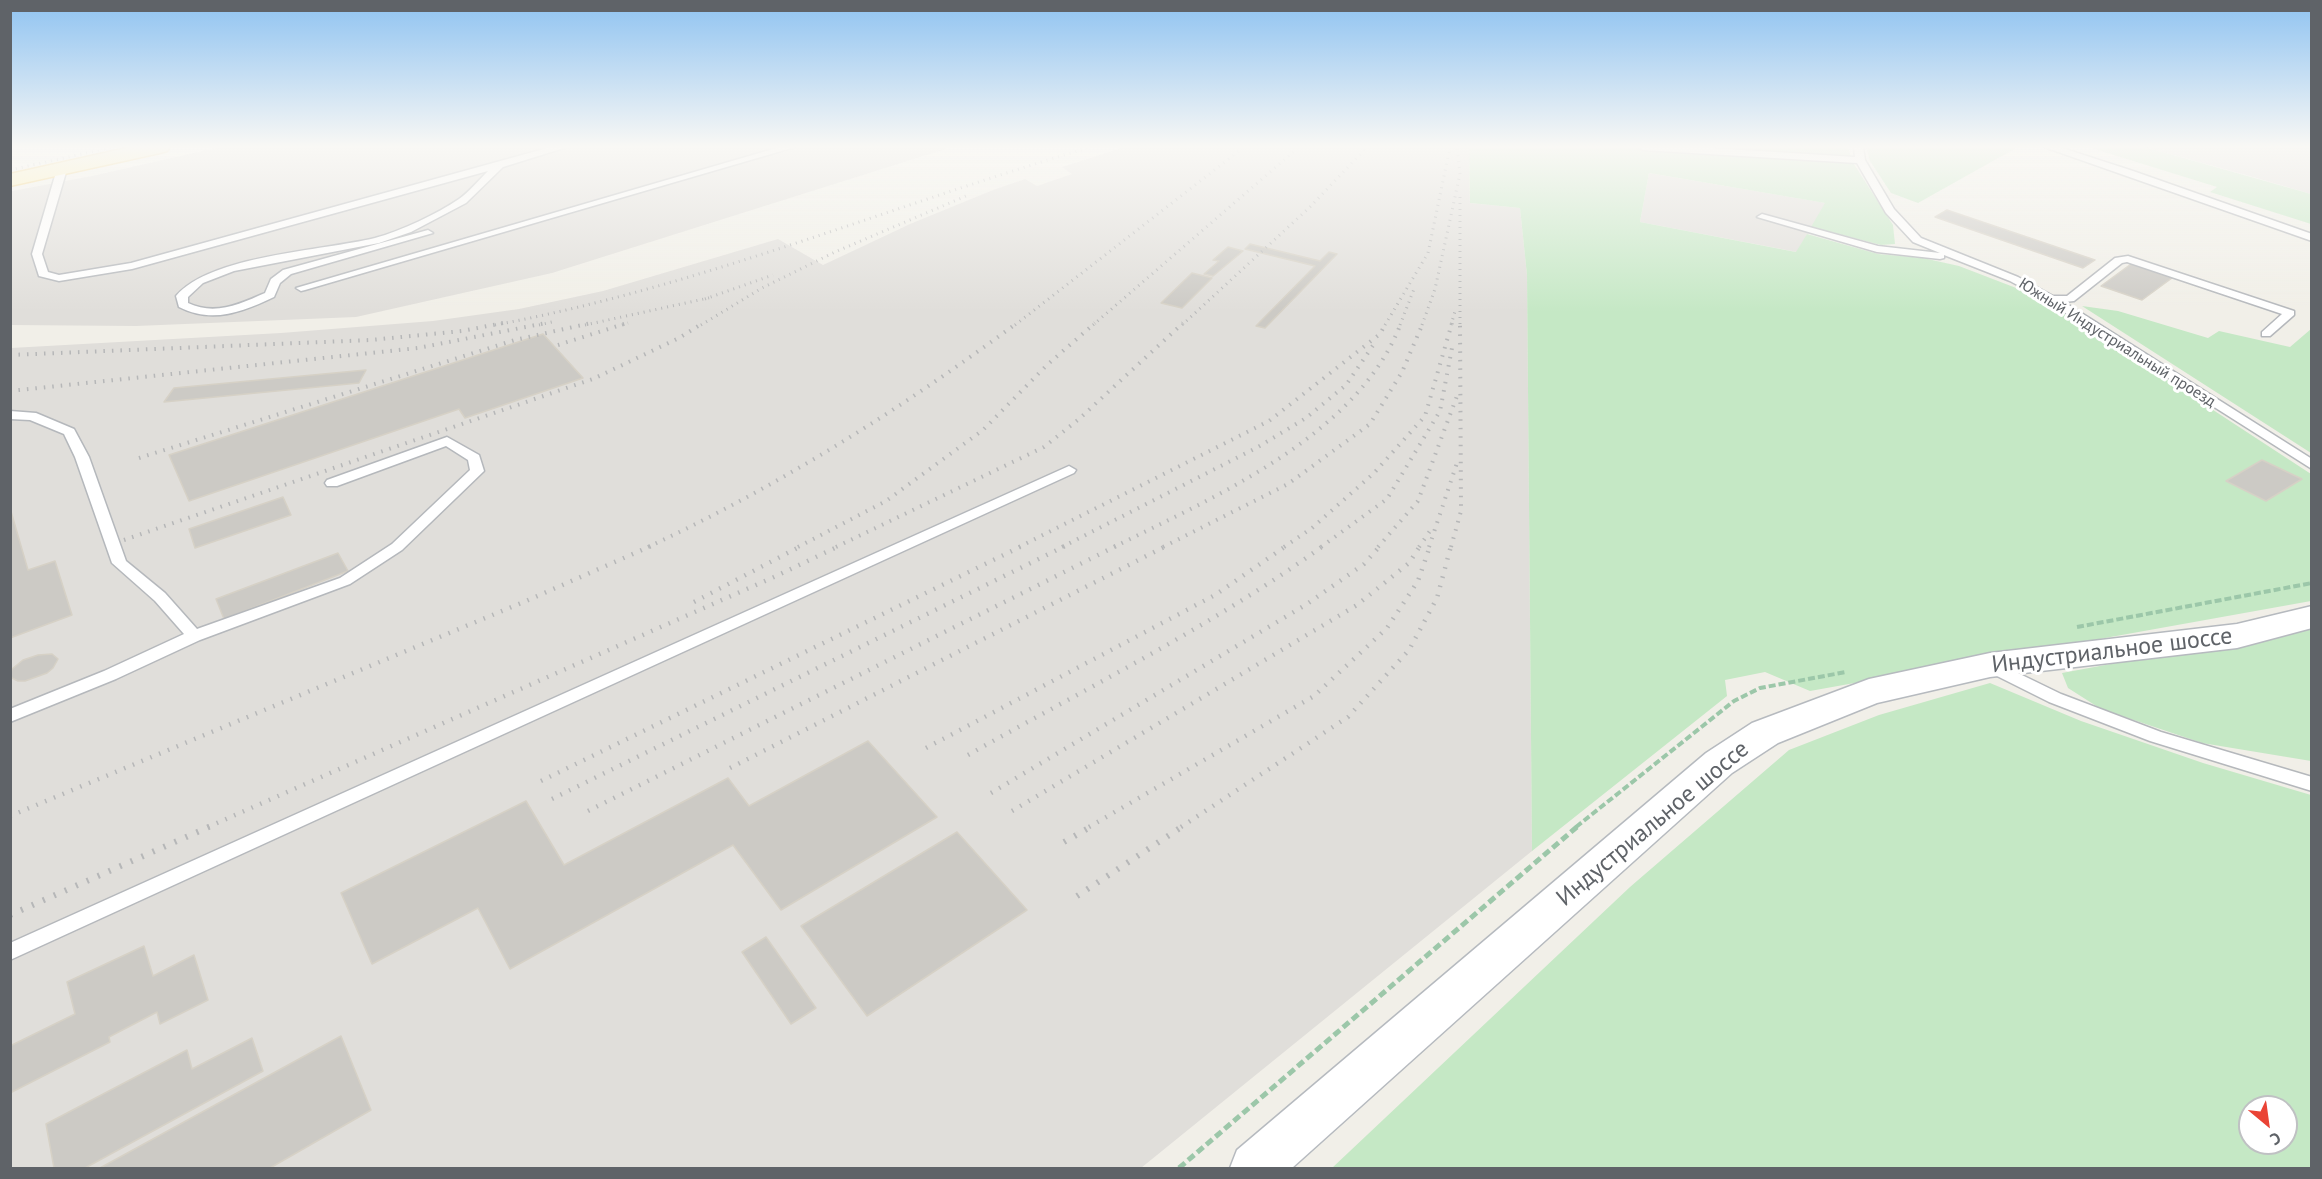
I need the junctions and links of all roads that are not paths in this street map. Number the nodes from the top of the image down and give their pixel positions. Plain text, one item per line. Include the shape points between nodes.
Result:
1 (52, 202) edge
2 (361, 202) edge
3 (462, 202) edge
4 (600, 202) edge
5 (1885, 202) edge
6 (2211, 202) edge
7 (1762, 217) dead end
8 (428, 233) dead end
9 (2312, 238) edge
10 (1965, 260) junction
11 (302, 288) dead end
12 (2051, 299) junction
13 (2266, 334) dead end
14 (10, 415) edge
15 (2312, 465) edge
16 (1069, 470) dead end
17 (332, 483) dead end
18 (2312, 617) edge
19 (194, 636) junction
20 (1990, 665) junction
21 (10, 716) edge
22 (2312, 784) edge
23 (10, 952) edge
24 (1255, 1168) edge

1 - 2 lane via 37,254 44,274 59,278 132,266
3 - 8 lane via 379,240 231,268 199,281 182,296 183,306 193,312 213,314 244,307 270,295 275,281 287,272
4 - 11 lane
5 - 10 lane, Южный Индустриальный проезд via 1917,240
6 - 9 lane
7 - 10 lane via 1877,249
10 - 12 lane, Южный Индустриальный проезд
12 - 13 lane via 2070,299 2119,260 2128,259 2290,314
12 - 15 lane, Южный Индустриальный проезд
14 - 19 lane via 32,416 69,432 82,457 119,563 160,597
16 - 23 lane
17 - 19 lane via 447,441 474,458 477,471 397,547 345,580
18 - 20 main road, Индустриальное шоссе via 2237,636
19 - 21 lane
20 - 22 lane via 2055,698 2156,737
20 - 24 main road, Индустриальное шоссе via 1869,693 1765,733 1719,763

